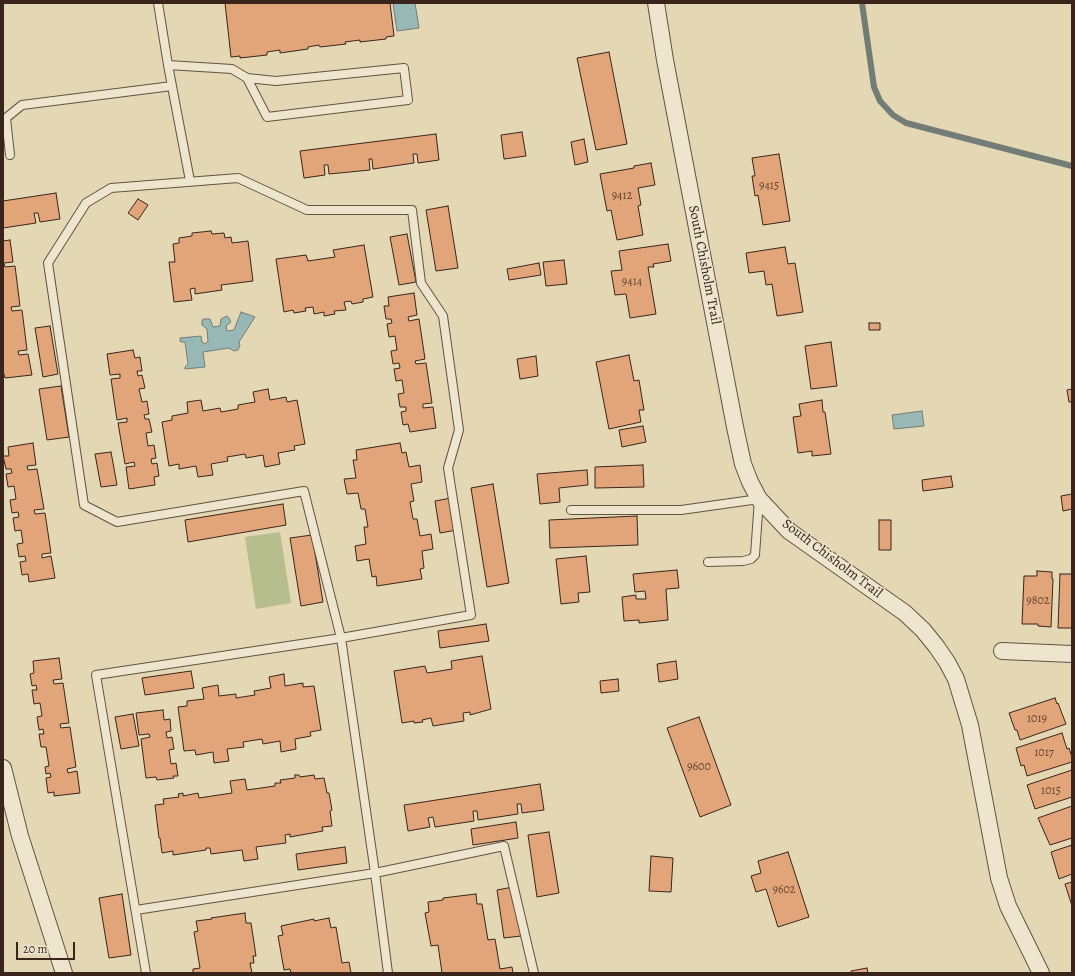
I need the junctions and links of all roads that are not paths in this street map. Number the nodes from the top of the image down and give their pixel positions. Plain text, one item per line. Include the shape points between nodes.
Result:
1 (158, 3) edge
2 (656, 3) edge
3 (168, 65) junction
4 (247, 78) junction
5 (172, 86) junction
6 (10, 155) dead end
7 (190, 181) junction
8 (759, 499) junction
9 (571, 510) dead end
10 (708, 562) dead end
11 (341, 638) junction
12 (1002, 651) dead end
13 (1072, 654) edge
14 (3, 768) edge
15 (375, 873) junction
16 (136, 910) junction
17 (64, 973) edge
18 (146, 973) edge
19 (388, 973) edge
20 (534, 973) edge
21 (1041, 973) edge

1 - 3 lane
2 - 8 street, South Chisholm Trail via 735,427 743,464
3 - 4 lane via 232,69
3 - 5 lane
4 - 4 lane via 267,117 408,100 404,68 276,81
5 - 6 lane via 22,105 6,118
5 - 7 lane
7 - 11 lane via 238,178 307,210 412,210 421,283 443,316 459,430 448,468 471,615
7 - 11 lane via 111,188 86,203 48,263 84,505 117,522 304,491
8 - 9 lane via 680,510
8 - 10 lane via 755,555 743,561
8 - 21 street, South Chisholm Trail via 790,531 906,613 923,630 947,662 956,679 970,726 999,878 1008,906
11 - 15 lane
11 - 16 lane via 96,675
12 - 13 street
14 - 17 street via 20,836
15 - 16 lane
15 - 19 lane
15 - 20 lane via 504,846
16 - 18 lane

